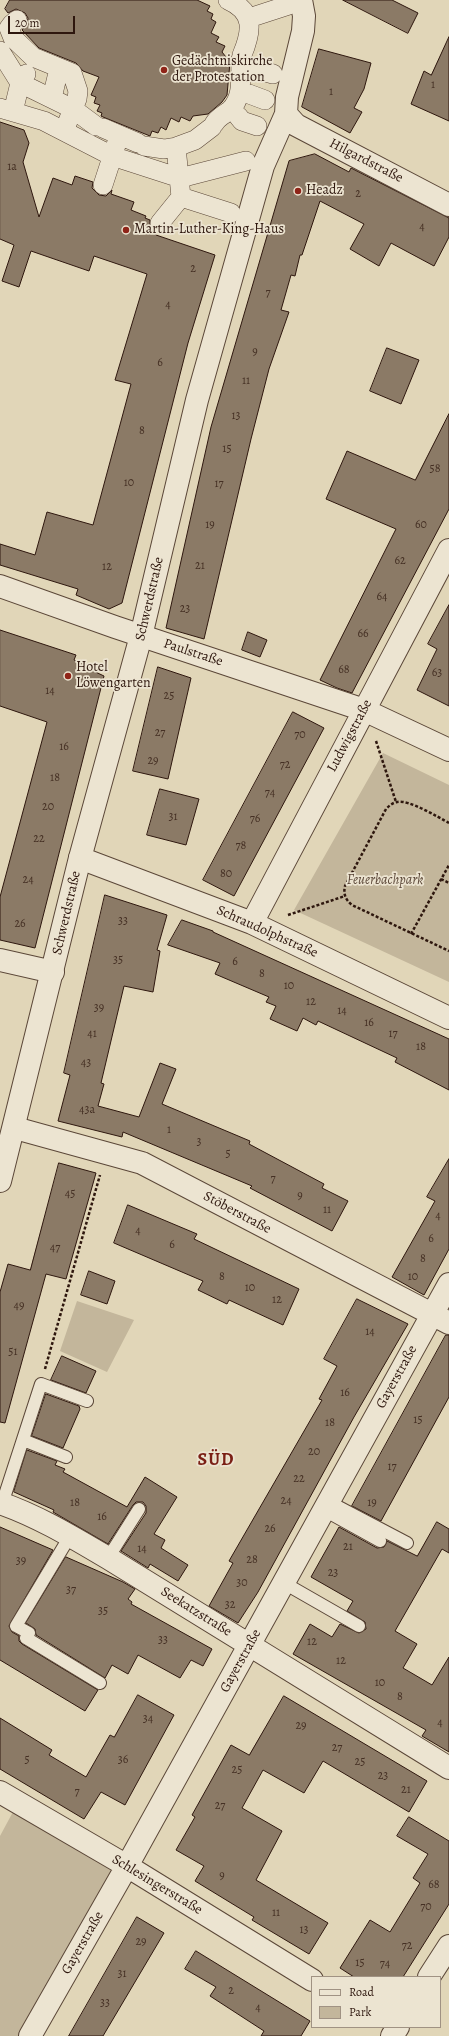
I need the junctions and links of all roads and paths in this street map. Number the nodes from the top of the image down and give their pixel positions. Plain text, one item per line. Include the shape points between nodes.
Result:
1 (228, 0) edge
2 (295, 2) edge
3 (249, 18) junction
4 (22, 60) edge
5 (274, 74) dead end
6 (247, 79) junction
7 (73, 109) junction
8 (234, 113) junction
9 (286, 114) junction
10 (257, 126) dead end
11 (64, 131) junction
12 (118, 141) junction
13 (176, 147) junction
14 (246, 161) dead end
15 (180, 178) junction
16 (103, 185) dead end
17 (181, 197) junction
18 (449, 205) edge
19 (232, 213) dead end
20 (160, 223) dead end
21 (449, 550) edge
22 (0, 586) edge
23 (141, 636) junction
24 (364, 710) junction
25 (374, 736) junction
26 (381, 739) dead end
27 (370, 743) dead end
28 (449, 750) edge
29 (396, 802) junction
30 (449, 823) edge
31 (80, 858) junction
32 (449, 865) edge
33 (441, 879) junction
34 (449, 883) edge
35 (345, 896) junction
36 (287, 915) dead end
37 (252, 923) junction
38 (411, 934) junction
39 (449, 951) edge
40 (0, 960) edge
41 (53, 972) junction
42 (449, 1018) edge
43 (15, 1128) junction
44 (107, 1153) junction
45 (0, 1182) edge
46 (449, 1284) edge
47 (440, 1319) edge
48 (41, 1384) junction
49 (87, 1401) dead end
50 (22, 1440) junction
51 (66, 1457) dead end
52 (1, 1504) edge
53 (327, 1506) junction
54 (139, 1509) dead end
55 (70, 1536) junction
56 (380, 1541) dead end
57 (407, 1543) dead end
58 (108, 1558) junction
59 (284, 1583) junction
60 (359, 1626) dead end
61 (250, 1645) junction
62 (100, 1683) dead end
63 (449, 1768) edge
64 (2, 1799) edge
65 (127, 1866) junction
66 (449, 1946) edge
67 (430, 1976) edge
68 (311, 1979) edge
69 (30, 2036) edge

1 - 3 street via 239,5
2 - 3 street
2 - 9 street, Schwerdstraße via 304,16 303,31 287,97
3 - 6 street
4 - 7 street via 52,98
4 - 7 street via 72,73 78,90
4 - 11 street via 44,121
5 - 6 street via 255,69
6 - 8 street
7 - 11 street
7 - 12 street
8 - 10 street via 242,121
8 - 13 street via 217,118 213,126 195,140
9 - 18 street, Hilgardstraße via 296,125
9 - 23 street, Schwerdstraße via 264,166 197,400
11 - 12 street
12 - 13 street via 164,149
12 - 15 street
12 - 16 street
13 - 15 street
14 - 15 street
15 - 17 street
17 - 19 street
17 - 20 street
21 - 24 street, Ludwigstraße
22 - 23 street, Paulstraße
23 - 24 street, Paulstraße
23 - 31 street, Schwerdstraße
24 - 28 street, Paulstraße
24 - 37 street, Ludwigstraße
25 - 26 path
25 - 27 path
25 - 29 path
29 - 30 path via 408,802
29 - 35 path via 386,809 345,886
31 - 37 street, Schraudolphstraße
31 - 41 street, Schwerdstraße
32 - 33 path
33 - 34 path
33 - 38 path
35 - 36 path
35 - 38 path via 352,906
37 - 42 street, Schraudolphstraße
38 - 39 path
40 - 41 street
41 - 43 street, Schwerdstraße
43 - 44 street, Stöberstraße
43 - 45 street, Schwerdstraße
44 - 47 street, Stöberstraße via 142,1163
44 - 48 path
46 - 47 street, Gayerstraße
47 - 53 street, Gayerstraße
48 - 49 lane
48 - 50 lane
50 - 51 lane
50 - 52 lane
52 - 55 street, Seekatzstraße
53 - 56 lane
53 - 57 lane
53 - 59 street, Gayerstraße
54 - 58 lane
55 - 58 street, Seekatzstraße
55 - 62 lane via 16,1626 28,1633 26,1638
58 - 61 street, Seekatzstraße
59 - 60 lane
59 - 61 street, Gayerstraße
61 - 63 street, Seekatzstraße
61 - 65 street, Gayerstraße
64 - 65 street, Schlesingerstraße
65 - 68 street, Schlesingerstraße
65 - 69 street, Gayerstraße
66 - 67 street

